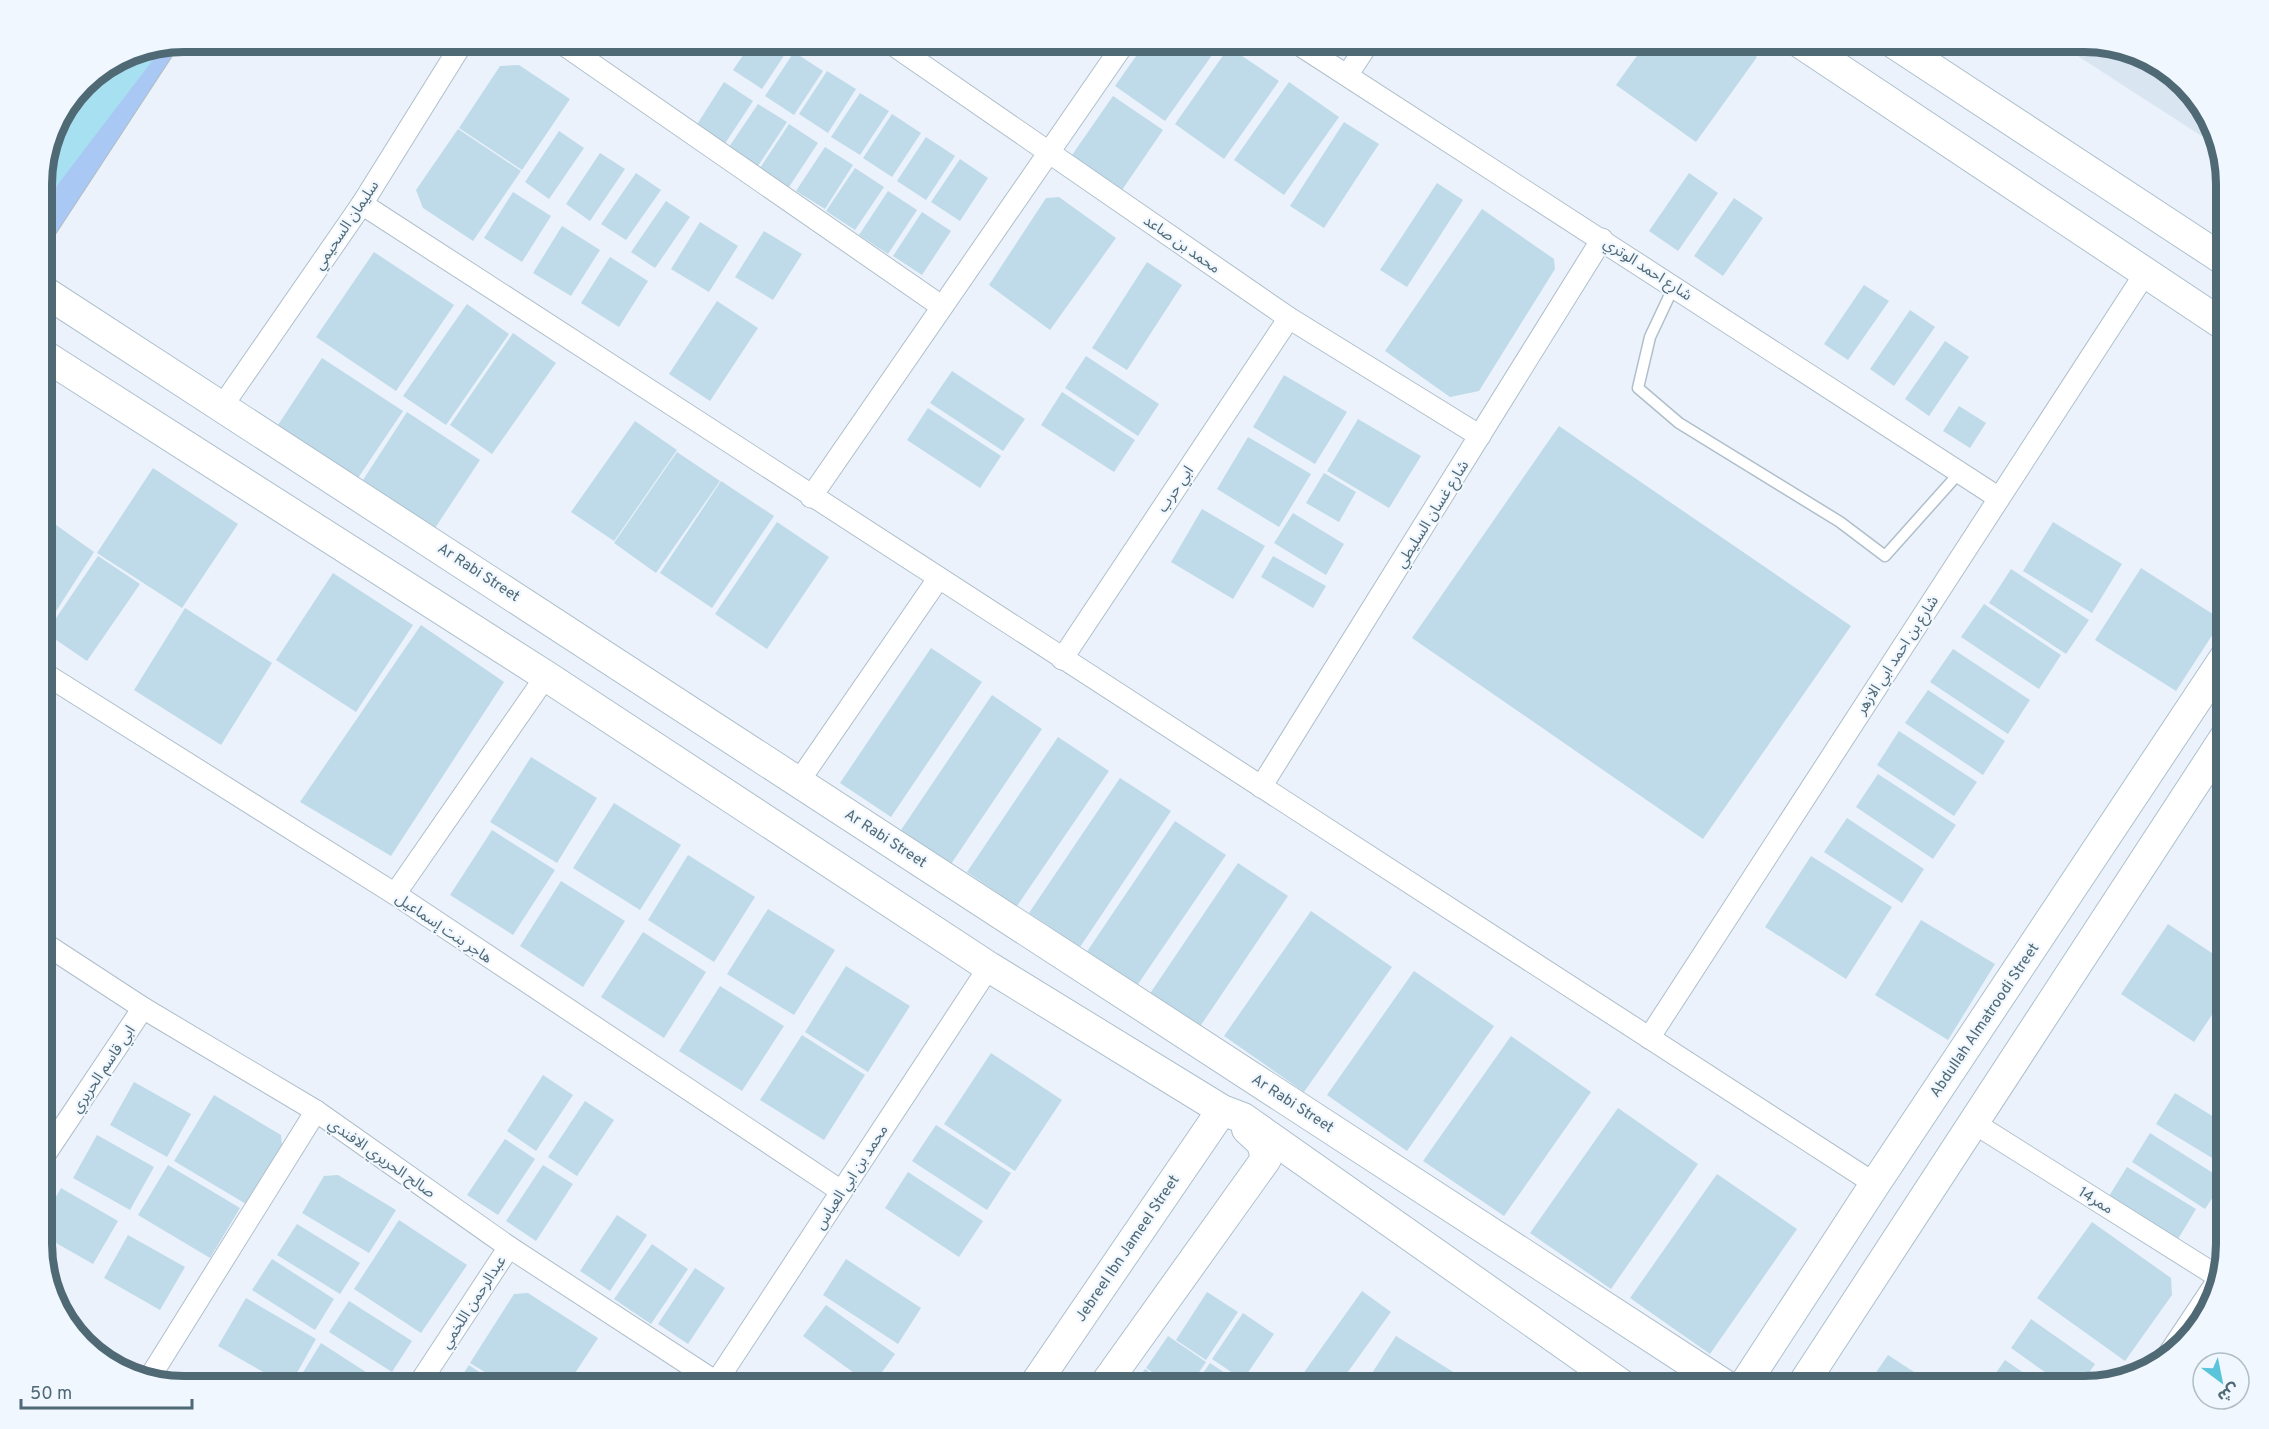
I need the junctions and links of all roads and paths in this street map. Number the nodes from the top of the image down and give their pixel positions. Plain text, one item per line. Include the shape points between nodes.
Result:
1 (1312, 52) edge
2 (1362, 52) edge
3 (1814, 52) edge
4 (1907, 52) edge
5 (456, 53) edge
6 (576, 53) edge
7 (905, 53) edge
8 (1118, 53) edge
9 (151, 57) edge
10 (128, 66) edge
11 (1348, 74) junction
12 (1050, 152) junction
13 (55, 161) edge
14 (362, 204) junction
15 (53, 207) edge
16 (1602, 240) junction
17 (2216, 255) edge
18 (2145, 272) junction
19 (1674, 286) junction
20 (53, 297) edge
21 (941, 306) junction
22 (1288, 318) junction
23 (2216, 320) edge
24 (53, 361) edge
25 (223, 405) junction
26 (1480, 436) junction
27 (1960, 472) junction
28 (811, 497) junction
29 (1999, 498) junction
30 (938, 579) junction
31 (1062, 659) junction
32 (2216, 671) edge
33 (546, 676) junction
34 (53, 687) edge
35 (2216, 751) edge
36 (798, 781) junction
37 (1261, 788) junction
38 (395, 894) junction
39 (53, 949) edge
40 (989, 967) junction
41 (143, 1008) junction
42 (1649, 1038) junction
43 (316, 1111) junction
44 (1216, 1118) junction
45 (1974, 1123) junction
46 (53, 1143) edge
47 (1875, 1184) junction
48 (841, 1191) junction
49 (509, 1247) junction
50 (2213, 1273) edge
51 (2203, 1302) edge
52 (2184, 1331) edge
53 (153, 1372) edge
54 (424, 1376) edge
55 (701, 1376) edge
56 (720, 1376) edge
57 (1040, 1376) edge
58 (1110, 1376) edge
59 (1609, 1376) edge
60 (1711, 1376) edge
61 (1750, 1376) edge
62 (1808, 1376) edge

1 - 11 street, شارع احمد الوتري
2 - 11 street
3 - 18 street
4 - 17 street
5 - 14 street, سليمان السحيمي
6 - 21 street
7 - 12 street, محمد بن صاعد
8 - 12 street
9 - 15 main road
10 - 13 highway
11 - 16 street, شارع احمد الوتري
12 - 21 street
12 - 22 street, محمد بن صاعد
14 - 25 street, سليمان السحيمي
14 - 28 street
16 - 19 street, شارع احمد الوتري
16 - 26 street, شارع غسان السليطي
18 - 23 street
18 - 29 street, شارع بن احمد ابي الازهر
19 - 27 street, شارع احمد الوتري
19 - 27 lane via 1650,337 1638,388 1679,423 1840,522 1885,556
20 - 25 street, Ar Rabi Street
21 - 28 street
22 - 26 street, محمد بن صاعد
22 - 31 street, ابي حرب
24 - 33 street
25 - 36 street, Ar Rabi Street
26 - 37 street, شارع غسان السليطي
27 - 29 street, شارع احمد الوتري
28 - 30 street
29 - 42 street, شارع بن احمد ابي الازهر
30 - 31 street
30 - 36 street
31 - 37 street
32 - 47 street, Abdullah Almatroodi Street
33 - 38 street
33 - 40 street
34 - 38 street, هاجر بنت إسماعيل
35 - 45 street
36 - 60 street, Ar Rabi Street
37 - 42 street
38 - 48 street, هاجر بنت إسماعيل
39 - 41 street, صالح الحريري الافندي
40 - 44 street
40 - 48 street, محمد بن ابي العباس
41 - 43 street, صالح الحريري الافندي
41 - 46 street, ابي قاسم الحريري
42 - 47 street
43 - 49 street, صالح الحريري الافندي
43 - 53 street
44 - 57 street, Jebreel Ibn Jameel Street
44 - 58 street via 1251,1131 1262,1143 1266,1158
44 - 59 street via 1243,1118
45 - 50 street, ممر14
45 - 62 street
47 - 61 street, Abdullah Almatroodi Street
48 - 56 street, محمد بن ابي العباس
49 - 54 street, عبدالرحمن اللخمي
49 - 55 street, صالح الحريري الافندي
51 - 52 street

